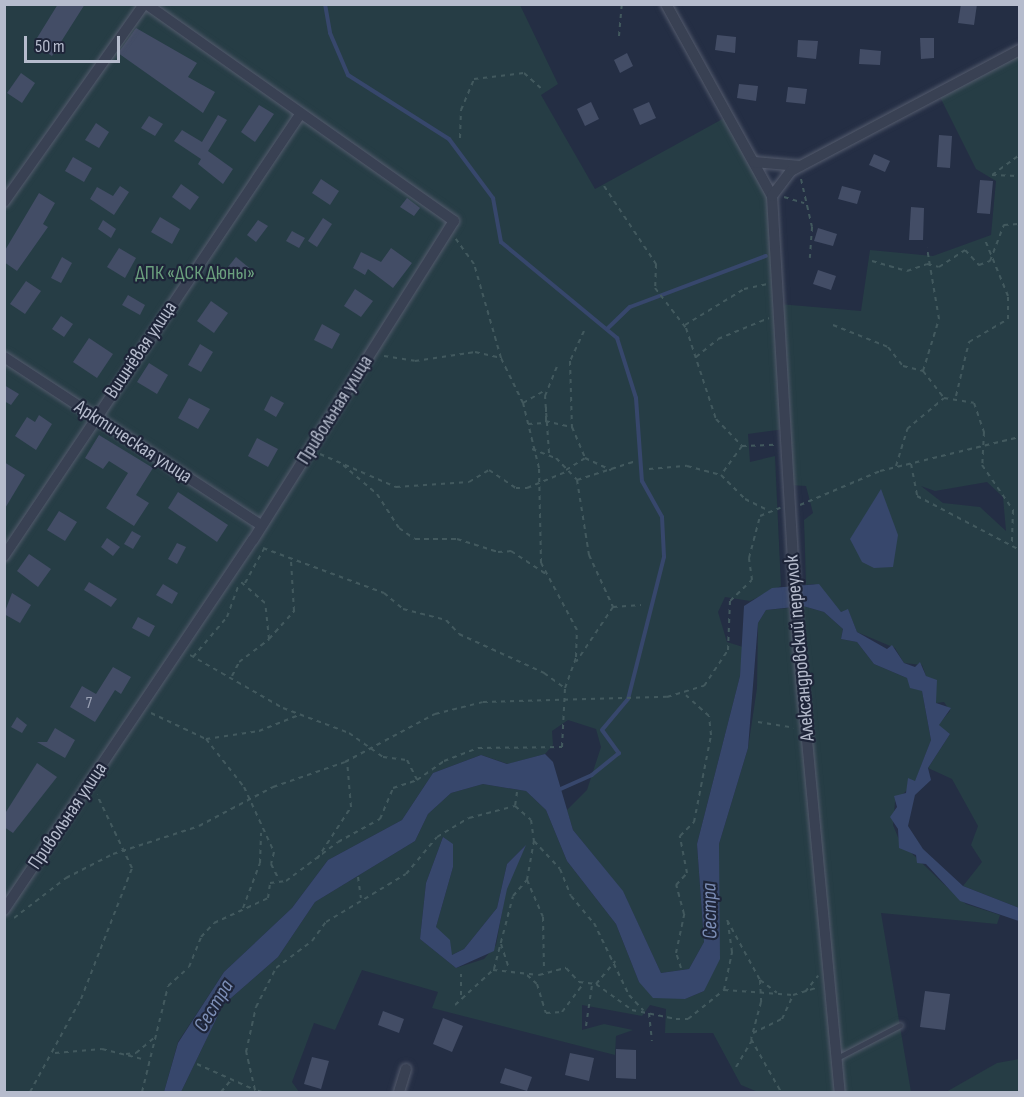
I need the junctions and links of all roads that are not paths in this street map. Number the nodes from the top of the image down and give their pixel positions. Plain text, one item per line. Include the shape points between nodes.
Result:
1 (145, 4) edge
2 (666, 4) edge
3 (1020, 50) edge
4 (299, 116) junction
5 (754, 162) junction
6 (800, 166) junction
7 (773, 197) junction
8 (4, 202) edge
9 (4, 357) edge
10 (96, 417) junction
11 (262, 526) junction
12 (4, 556) edge
13 (7, 914) edge
14 (900, 1025) dead end
15 (837, 1058) junction
16 (406, 1069) dead end
17 (399, 1092) edge
18 (840, 1092) edge

1 - 4 street, Привольная улица
1 - 8 street
2 - 5 street
3 - 6 street
4 - 10 street, Вишнёвая улица
4 - 11 street, Привольная улица via 454,221
5 - 6 street
5 - 7 street
6 - 7 street
7 - 15 street, Александровский переулок via 798,639
9 - 10 street, Арктическая улица
10 - 11 street, Арктическая улица
10 - 12 street, Вишнёвая улица
11 - 13 street, Привольная улица via 235,577 138,712
14 - 15 lane
15 - 18 street, Александровский переулок
16 - 17 street

